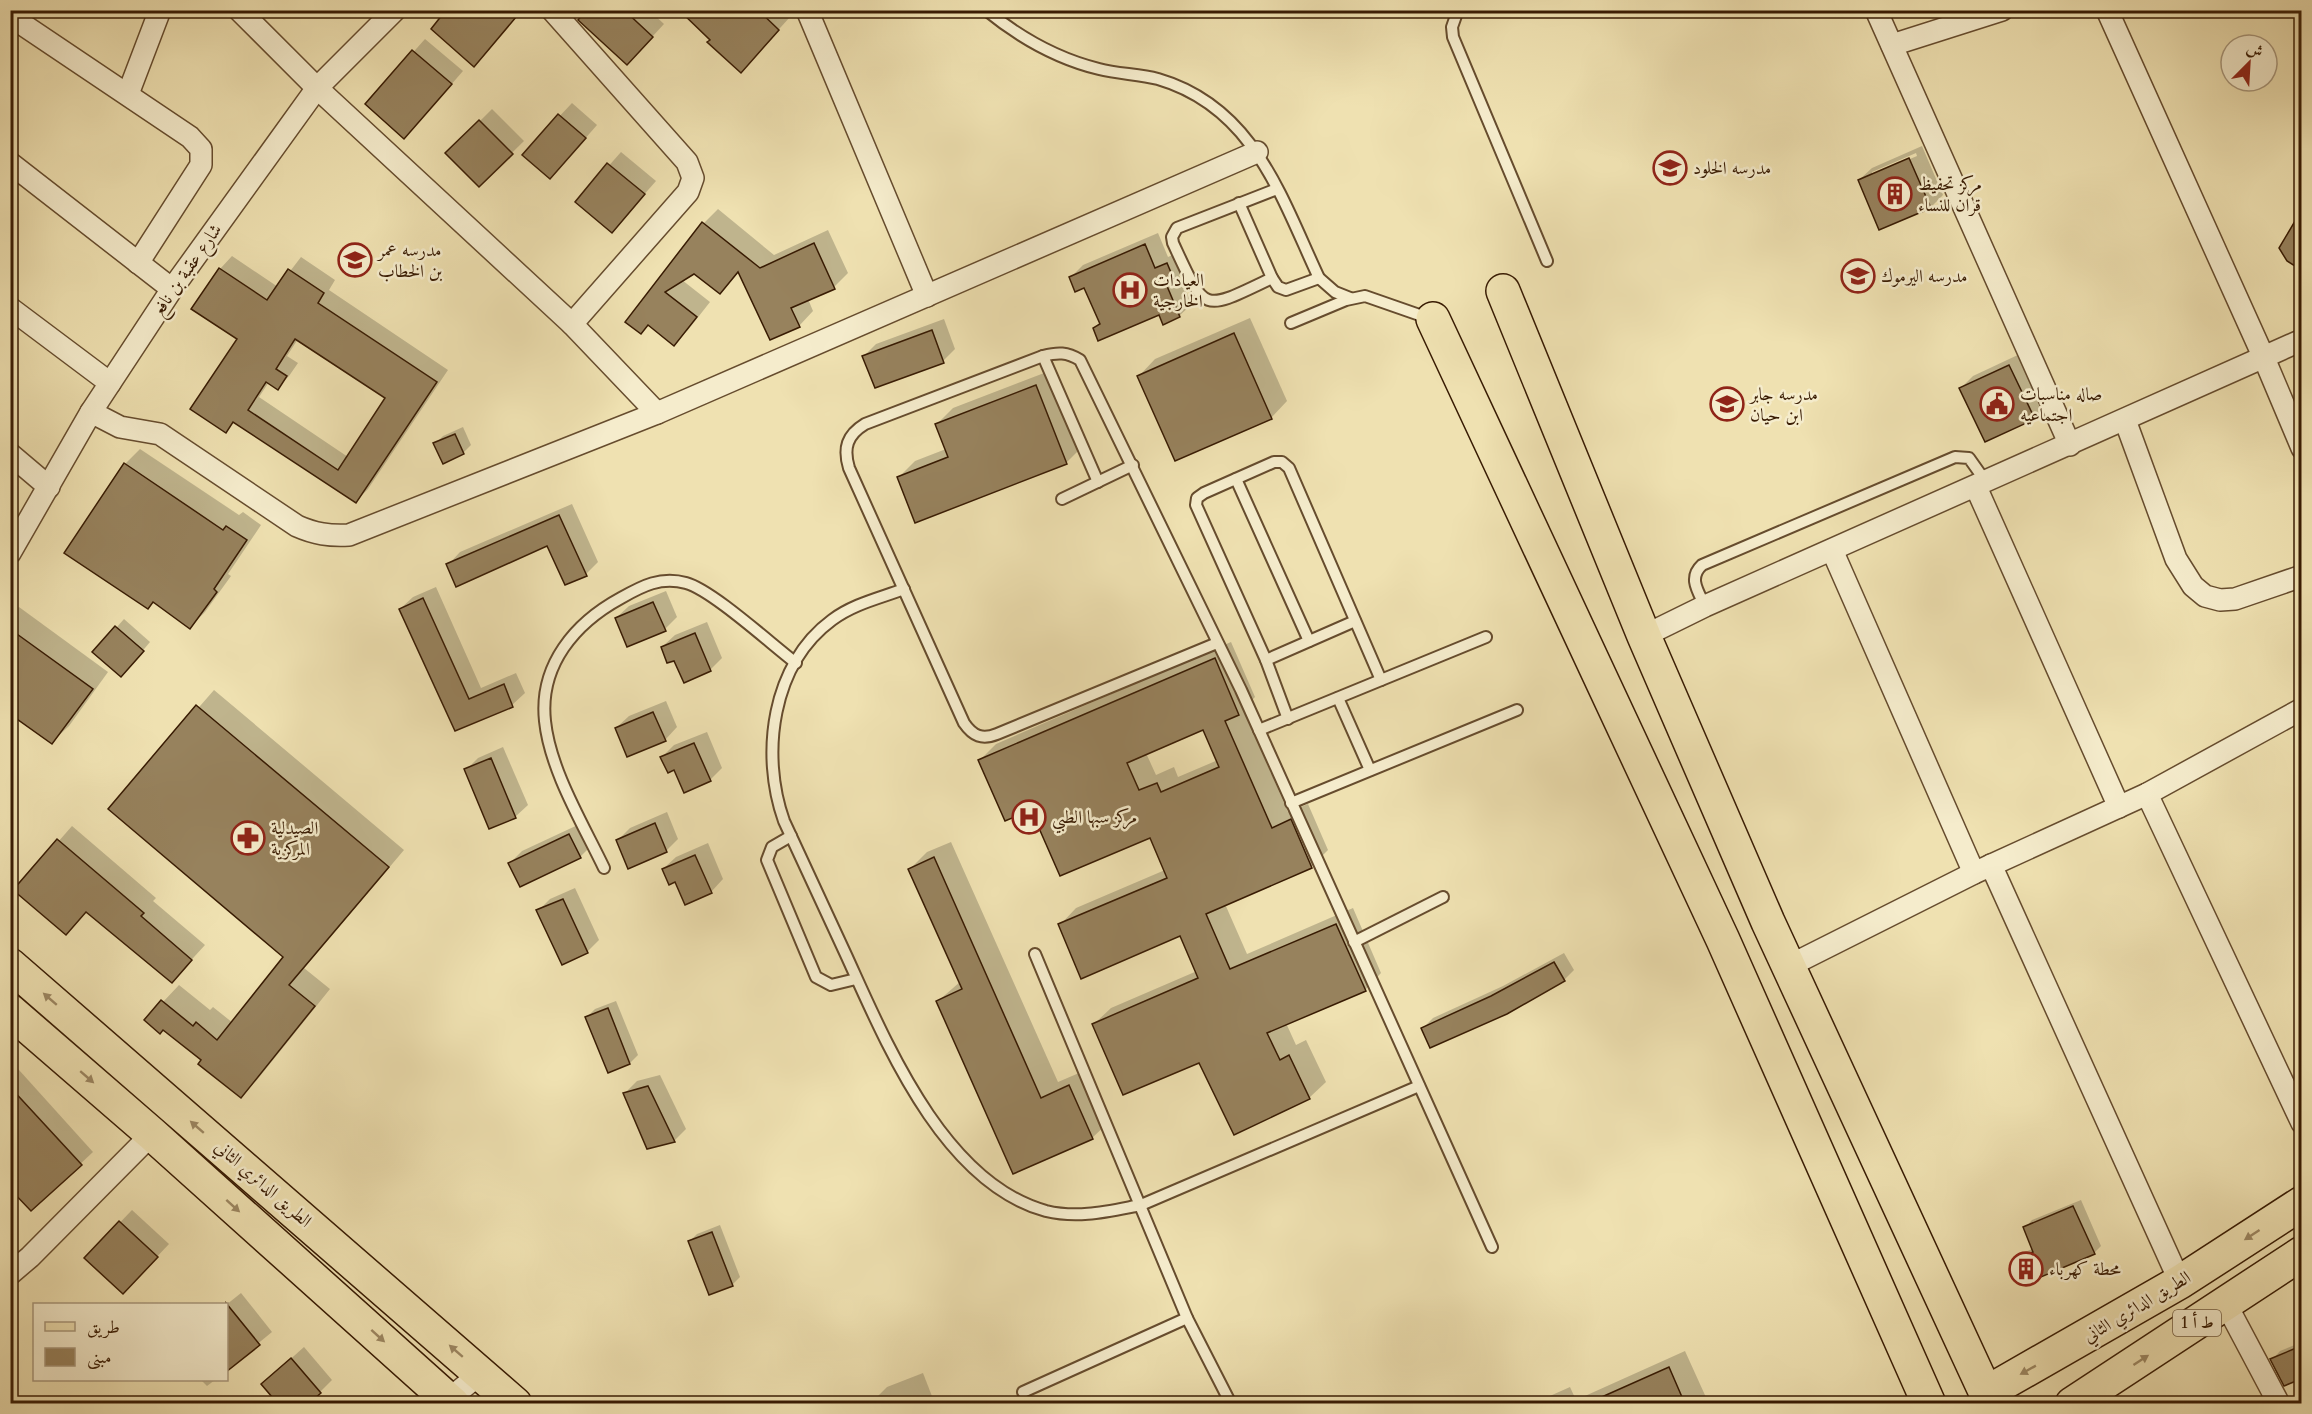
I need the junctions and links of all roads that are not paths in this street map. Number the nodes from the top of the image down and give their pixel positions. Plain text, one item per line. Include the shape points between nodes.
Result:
1 (160, 10) edge
2 (239, 10) edge
3 (395, 10) edge
4 (807, 10) edge
5 (986, 10) edge
6 (1458, 10) edge
7 (1876, 10) edge
8 (2002, 10) edge
9 (2107, 10) edge
10 (560, 13) edge
11 (18, 21) edge
12 (1892, 45) junction
13 (317, 88) junction
14 (128, 94) junction
15 (1257, 152) junction
16 (10, 163) edge
17 (1277, 189) junction
18 (1239, 203) junction
19 (1547, 261) dead end
20 (138, 262) junction
21 (1272, 278) junction
22 (1319, 278) junction
23 (172, 289) junction
24 (1503, 291) dead end
25 (927, 296) junction
26 (1350, 298) junction
27 (10, 308) edge
28 (1433, 319) joint
29 (1291, 323) dead end
30 (572, 324) junction
31 (2301, 340) edge
32 (1043, 356) junction
33 (2264, 358) junction
34 (110, 383) junction
35 (91, 412) junction
36 (657, 413) junction
37 (2125, 420) junction
38 (2070, 445) junction
39 (2301, 448) edge
40 (10, 454) edge
41 (1133, 465) junction
42 (1236, 478) junction
43 (1098, 482) junction
44 (1981, 484) junction
45 (49, 487) junction
46 (1062, 499) dead end
47 (1832, 550) junction
48 (10, 553) edge
49 (2301, 576) edge
50 (904, 589) junction
51 (1705, 606) junction
52 (1355, 621) junction
53 (1644, 636) junction
54 (1486, 637) dead end
55 (1309, 641) junction
56 (1217, 643) junction
57 (1266, 660) junction
58 (796, 663) junction
59 (1381, 680) junction
60 (1338, 698) junction
61 (2301, 709) edge
62 (1517, 710) dead end
63 (1288, 719) junction
64 (1259, 730) junction
65 (1370, 770) junction
66 (2147, 794) junction
67 (1292, 803) junction
68 (2119, 807) junction
69 (791, 836) junction
70 (604, 868) dead end
71 (1983, 869) junction
72 (1443, 897) dead end
73 (1768, 922) junction
74 (1724, 940) junction
75 (1354, 942) junction
76 (1035, 954) dead end
77 (10, 965) edge
78 (1789, 966) junction
79 (856, 979) junction
80 (10, 1011) edge
81 (1419, 1086) junction
82 (2301, 1123) edge
83 (152, 1134) junction
84 (2301, 1203) edge
85 (1141, 1205) junction
86 (1492, 1247) dead end
87 (2301, 1253) edge
88 (10, 1274) edge
89 (2180, 1282) junction
90 (2226, 1304) junction
91 (1187, 1318) junction
92 (2068, 1348) junction
93 (481, 1373) junction
94 (1023, 1392) dead end
95 (2082, 1398) edge
96 (1981, 1400) edge
97 (1229, 1401) edge
98 (448, 1402) edge
99 (516, 1404) edge
100 (1929, 1404) edge
101 (2279, 1404) edge

1 - 14 street
2 - 13 street
3 - 13 street, شارع عقبة بن نافع
4 - 25 street
5 - 15 lane via 1041,47 1069,59 1157,79 1183,89 1228,119
6 - 19 lane via 1453,37
7 - 12 street
8 - 12 street
9 - 33 street
10 - 30 street via 605,74 687,162 693,178 688,192
11 - 14 street
12 - 38 street
13 - 23 street, شارع عقبة بن نافع
13 - 30 street
14 - 20 street via 197,142 203,157
15 - 17 lane
15 - 25 street
16 - 20 street
17 - 18 lane
17 - 22 lane
18 - 21 lane
18 - 21 lane via 1177,228 1173,243 1195,290 1204,299 1224,301
20 - 23 street
21 - 22 lane via 1286,290
22 - 26 lane via 1335,292
23 - 34 street, شارع عقبة بن نافع
24 - 53 main road
25 - 36 street
26 - 28 lane via 1375,298
26 - 29 lane
27 - 34 street
28 - 74 main road
30 - 36 street
31 - 33 street
32 - 41 lane via 1070,353 1080,360
32 - 43 lane
32 - 50 lane via 865,424 847,442 849,468
33 - 37 street
33 - 39 street
34 - 35 street, شارع عقبة بن نافع
35 - 36 street via 120,427 160,434 297,526 331,536 365,529
35 - 45 street, شارع عقبة بن نافع
37 - 38 street
37 - 49 street via 2176,559 2193,586 2205,596 2235,599
38 - 44 street
40 - 45 street
41 - 43 lane
41 - 56 lane
42 - 52 lane via 1274,462 1286,464
42 - 55 lane
42 - 57 lane via 1200,495 1196,505
43 - 46 lane
44 - 47 street
44 - 51 lane via 1969,458 1955,457 1702,564 1694,582
44 - 68 street
45 - 48 street, شارع عقبة بن نافع
47 - 51 street
47 - 71 street
50 - 56 lane via 964,723 978,736 997,734
50 - 58 lane via 834,618 810,640
51 - 53 street
52 - 55 lane
52 - 59 lane
53 - 73 main road
54 - 59 lane
55 - 57 lane
56 - 64 lane
57 - 63 lane
58 - 69 lane via 778,709 771,746 773,785
58 - 70 lane via 709,595 687,583 651,583 598,610 582,624 568,639 553,667 544,719 557,766
59 - 60 lane
60 - 63 lane
60 - 65 lane
61 - 66 street
62 - 65 lane
63 - 64 lane
64 - 67 lane
65 - 67 lane
66 - 68 street
66 - 82 street
67 - 75 lane
68 - 71 street
69 - 79 lane
69 - 79 lane via 772,847 767,860 816,976 831,985
71 - 78 street
71 - 89 street
72 - 75 lane
73 - 74 main road
73 - 78 main road
74 - 100 main road
75 - 81 lane
76 - 85 lane
93 -> 77 main road, الطريق الدائري الثاني
78 - 96 main road
79 - 85 lane via 894,1062 912,1091 986,1179 1015,1198 1063,1214 1096,1214
80 -> 83 main road, الطريق الدائري الثاني
81 - 85 lane
81 - 86 lane
83 - 88 street
83 -> 98 main road, الطريق الدائري الثاني
84 -> 89 main road, الطريق الدائري الثاني
85 - 91 lane
87 - 90 main road, ط أ 1
89 - 92 main road, الطريق الدائري الثاني
95 -> 90 main road, ط أ 1
90 - 101 street
91 - 94 lane
91 - 97 lane
92 - 95 main road
92 -> 96 main road, الطريق الدائري الثاني
93 - 98 street
93 - 99 main road, الطريق الدائري الثاني

